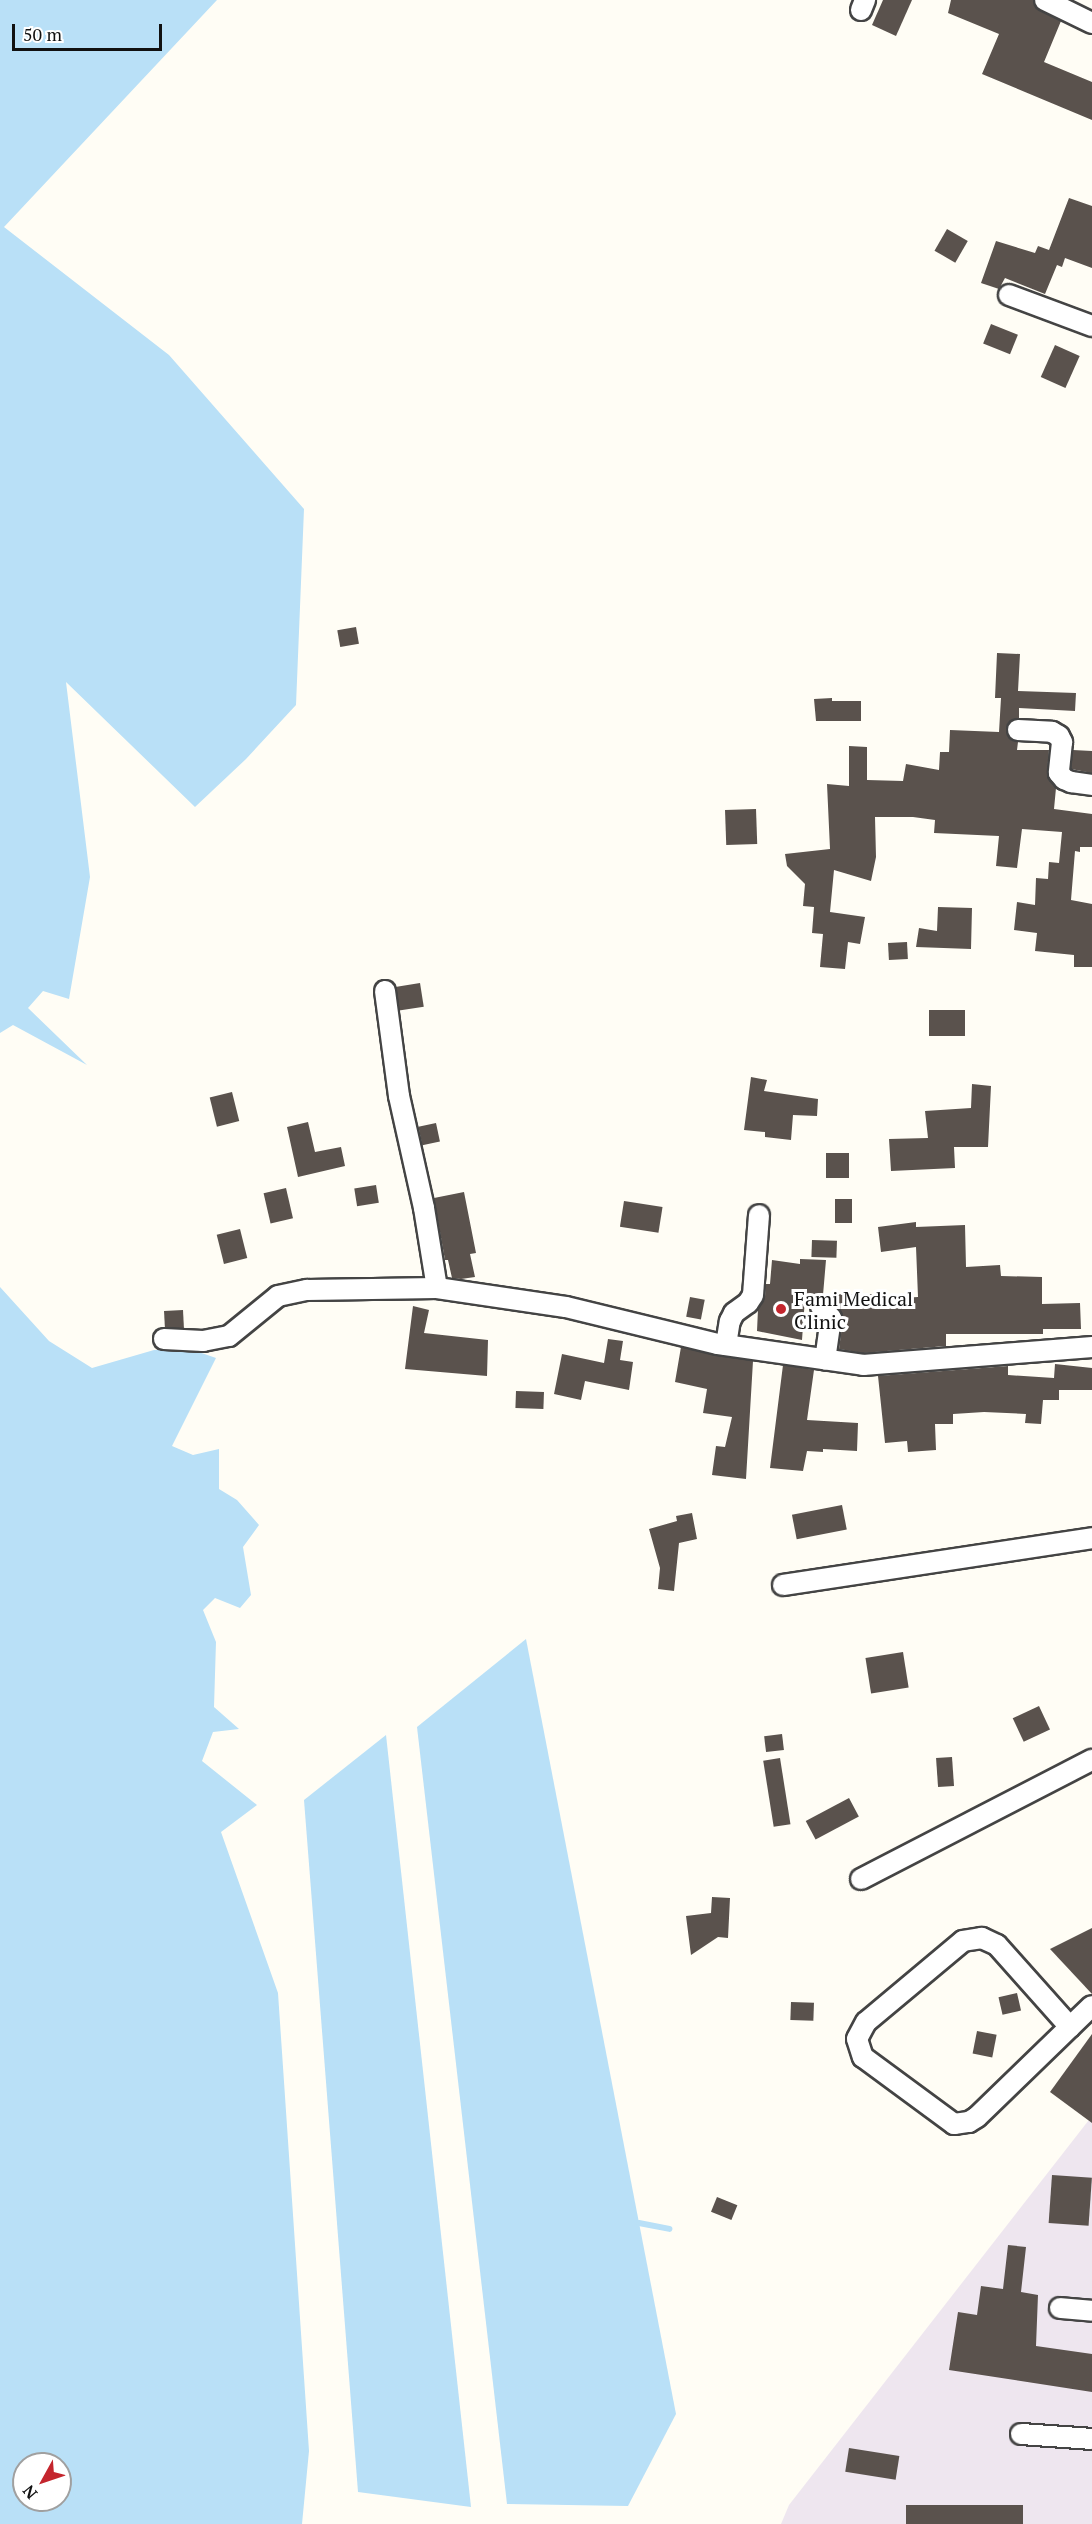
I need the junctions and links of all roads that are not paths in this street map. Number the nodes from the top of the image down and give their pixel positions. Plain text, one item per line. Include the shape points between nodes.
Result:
1 (1045, 0) edge
2 (1092, 23) edge
3 (1009, 295) dead end
4 (1092, 326) edge
5 (1018, 729) dead end
6 (1092, 784) edge
7 (385, 991) dead end
8 (759, 1215) dead end
9 (437, 1288) junction
10 (821, 1307) dead end
11 (164, 1339) dead end
12 (726, 1345) junction
13 (1092, 1347) edge
14 (825, 1360) junction
15 (1092, 1538) edge
16 (783, 1585) dead end
17 (1092, 1760) edge
18 (861, 1879) dead end
19 (1092, 2006) edge
20 (1070, 2027) junction
21 (1060, 2308) dead end
22 (1092, 2311) edge
23 (1021, 2434) dead end
24 (1092, 2439) edge

1 - 2 street
3 - 4 street
5 - 6 street via 1059,736 1059,773 1071,783
7 - 9 street via 399,1096
8 - 12 street via 753,1295 734,1312
9 - 11 street via 307,1290 278,1296 229,1336 203,1341
9 - 12 street via 566,1307
10 - 14 street via 831,1318
12 - 14 street
13 - 14 street via 863,1365
15 - 16 street
17 - 18 street
19 - 20 street
20 - 20 street via 977,2117 954,2124 863,2057 857,2039 866,2022 963,1941 982,1938 997,1946
21 - 22 street
23 - 24 street

